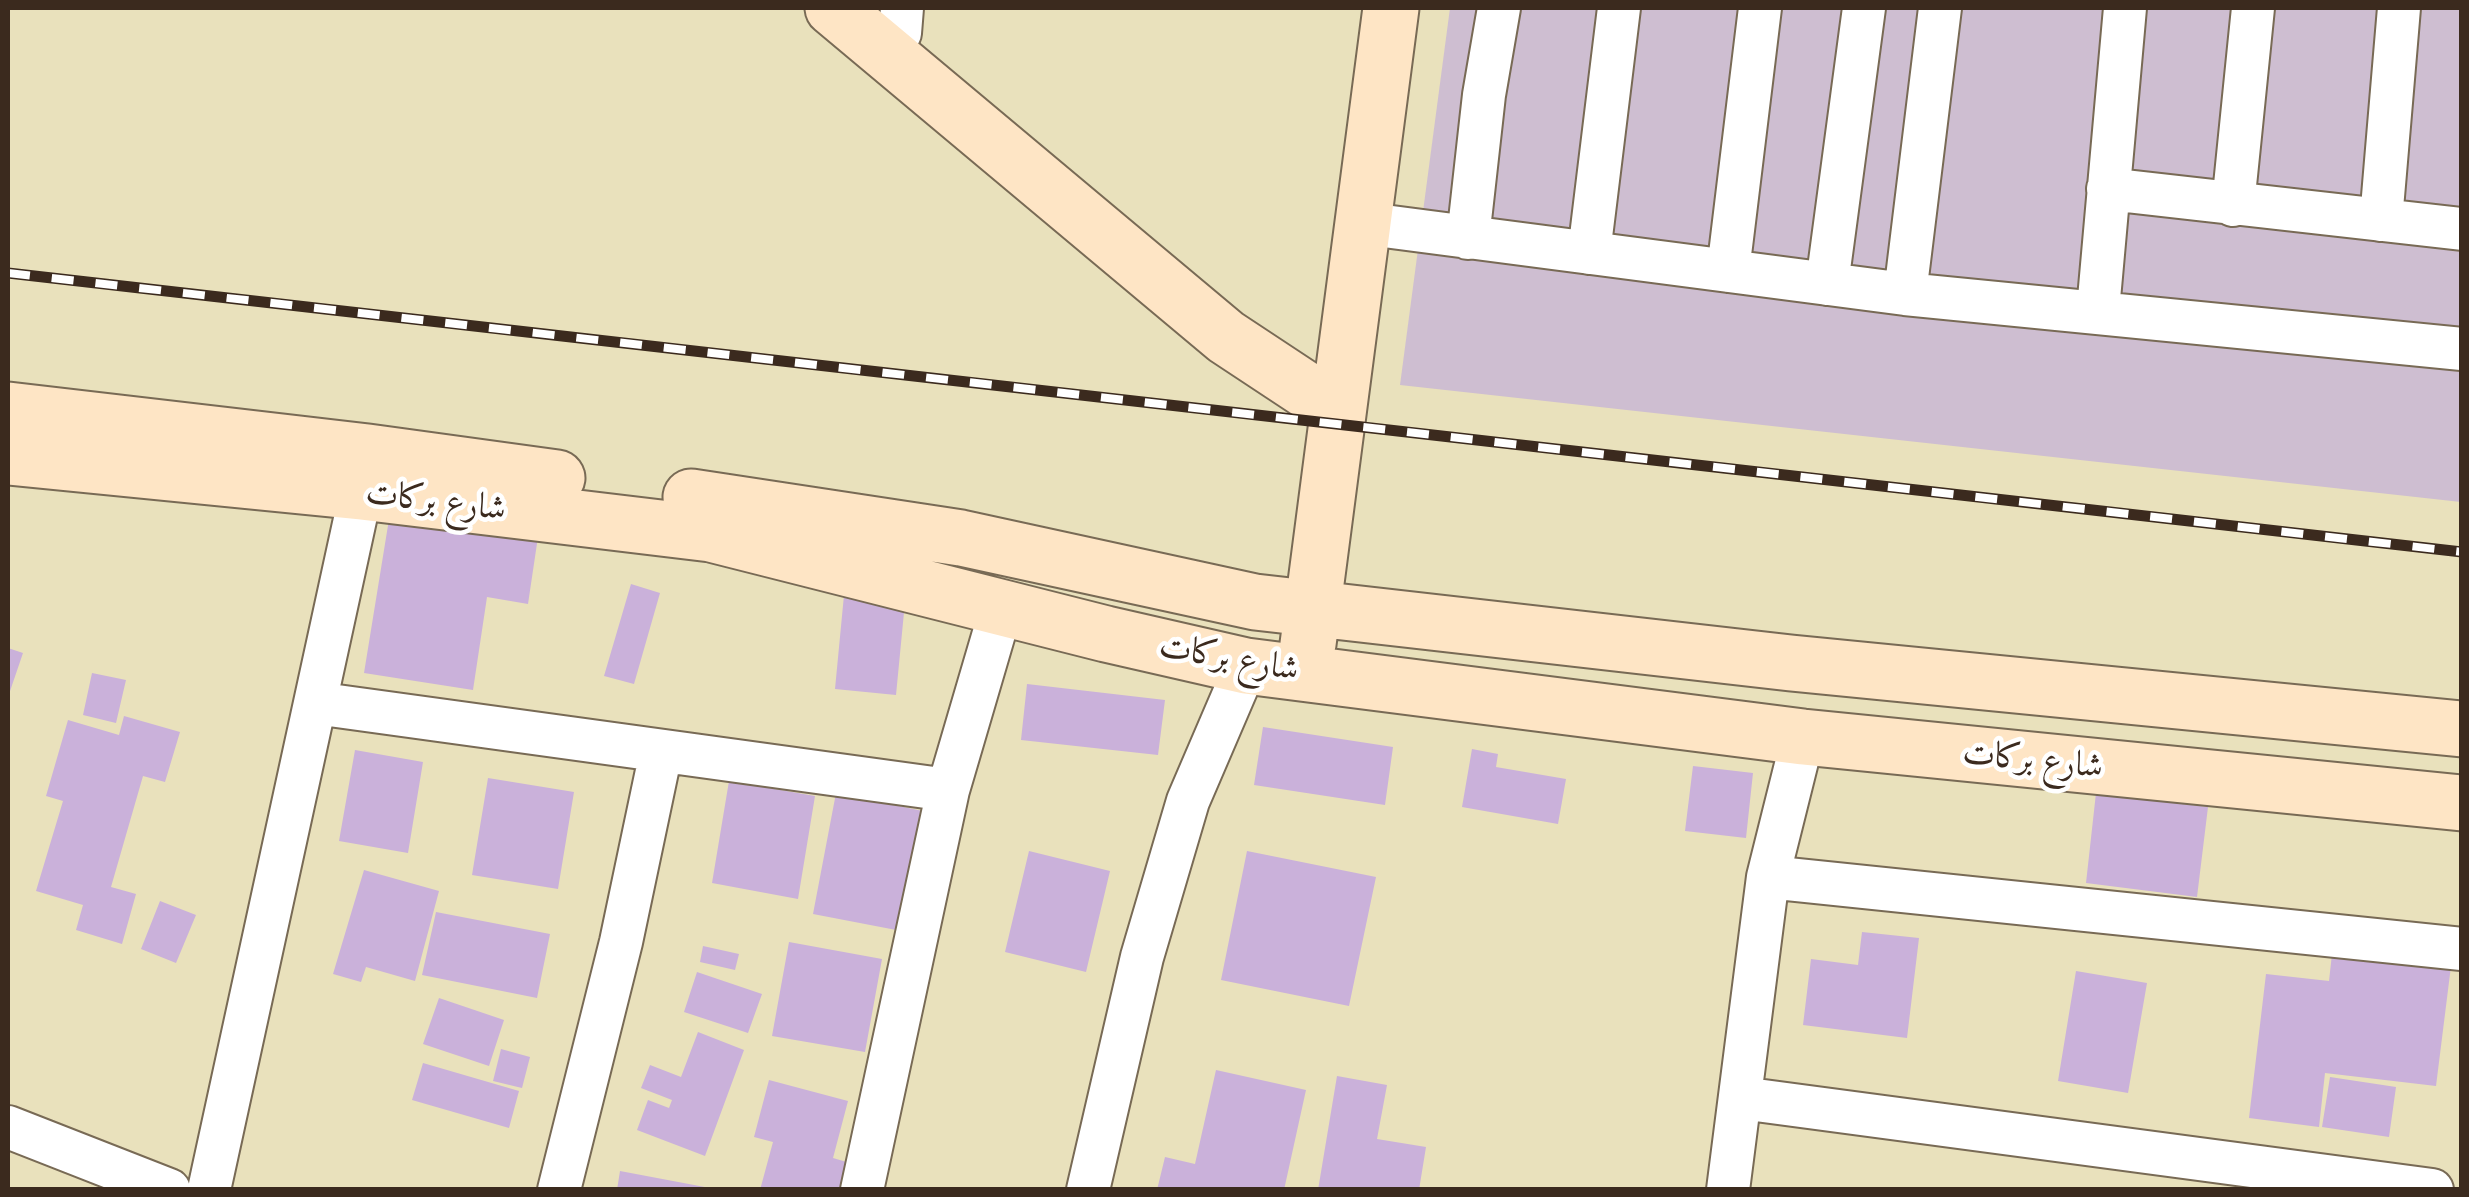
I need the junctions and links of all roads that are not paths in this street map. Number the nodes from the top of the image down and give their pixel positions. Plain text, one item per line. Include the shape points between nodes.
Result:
1 (833, 8) edge
2 (1391, 8) edge
3 (1499, 8) edge
4 (1619, 8) edge
5 (1760, 8) edge
6 (1864, 8) edge
7 (1940, 8) edge
8 (2124, 8) edge
9 (2253, 8) edge
10 (2399, 8) edge
11 (893, 16) edge
12 (2108, 190) junction
13 (2232, 204) junction
14 (2382, 220) junction
15 (1361, 222) junction
16 (2462, 229) edge
17 (1468, 238) junction
18 (1589, 253) junction
19 (1728, 271) junction
20 (1827, 284) junction
21 (1906, 294) junction
22 (2098, 310) junction
23 (2462, 348) edge
24 (1340, 391) junction
25 (8, 410) edge
26 (8, 457) edge
27 (361, 492) junction
28 (1002, 606) junction
29 (1312, 608) junction
30 (1246, 666) junction
31 (1304, 673) junction
32 (315, 702) junction
33 (2462, 730) edge
34 (1804, 737) junction
35 (662, 752) junction
36 (948, 790) junction
37 (2462, 803) edge
38 (1768, 877) junction
39 (2462, 949) edge
40 (1741, 1098) junction
41 (8, 1127) edge
42 (169, 1190) edge
43 (209, 1190) edge
44 (559, 1190) edge
45 (862, 1190) edge
46 (1088, 1190) edge
47 (1728, 1190) edge
48 (2432, 1190) edge

1 - 24 main road via 1226,338
2 - 15 main road
3 - 17 street
4 - 18 street
5 - 19 street
6 - 20 street
7 - 21 street
8 - 12 street
9 - 13 street
10 - 14 street
11 - 24 main road via 1141,222 1244,317
12 - 13 street
12 - 22 street
13 - 14 street
14 - 16 street
15 - 17 street
15 - 24 main road
17 - 18 street
18 - 19 street
19 - 20 street
20 - 21 street
21 - 22 street
22 - 23 street
24 - 29 main road
25 - 29 main road, شارع بركات via 776,509 961,538 1158,583
26 - 27 main road, شارع بركات
27 - 28 main road, شارع بركات via 711,534
27 - 32 street
28 - 30 main road, شارع بركات
28 - 36 street
29 - 31 main road
29 - 33 main road, شارع بركات
30 - 31 main road, شارع بركات
30 - 46 street via 1183,819 1142,958
31 - 34 main road, شارع بركات
32 - 35 street
32 - 43 street
34 - 37 main road, شارع بركات
34 - 38 street
35 - 36 street
35 - 44 street
36 - 45 street
38 - 39 street
38 - 40 street
40 - 47 street
40 - 48 street
41 - 42 street

